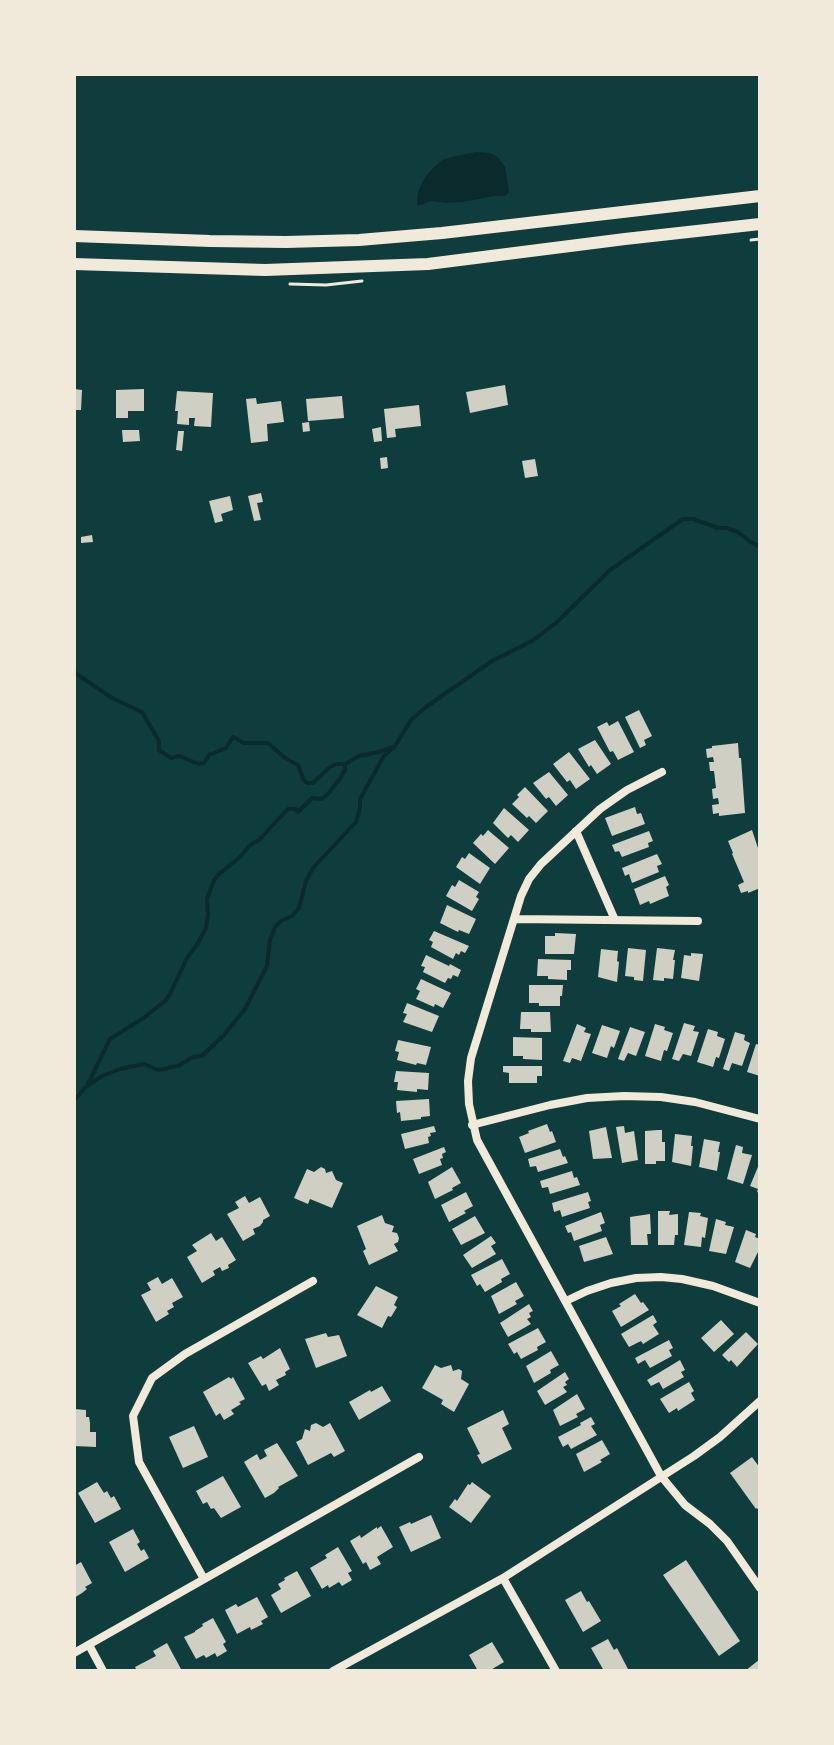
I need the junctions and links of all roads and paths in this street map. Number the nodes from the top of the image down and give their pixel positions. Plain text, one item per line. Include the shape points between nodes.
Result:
1 (760, 196) edge
2 (760, 224) edge
3 (74, 236) edge
4 (74, 264) edge
5 (662, 772) dead end
6 (576, 831) junction
7 (514, 919) junction
8 (615, 920) junction
9 (698, 921) dead end
10 (760, 1119) edge
11 (472, 1125) junction
12 (313, 1281) dead end
13 (566, 1301) junction
14 (760, 1303) edge
15 (760, 1401) edge
16 (419, 1457) dead end
17 (661, 1476) junction
18 (503, 1578) junction
19 (204, 1579) junction
20 (760, 1588) edge
21 (89, 1645) junction
22 (74, 1653) edge
23 (103, 1671) edge
24 (333, 1671) edge
25 (556, 1671) edge

1 - 3 main road via 359,240
2 - 4 main road via 428,264 265,270
5 - 6 street via 627,790
6 - 7 street via 529,879
6 - 8 street
7 - 8 street
7 - 11 street via 471,1058
8 - 9 street
10 - 11 street via 695,1102 624,1096 550,1105
11 - 13 street
12 - 19 street via 152,1378 133,1416 139,1462
13 - 14 street via 611,1283 661,1277 713,1286
13 - 17 street
15 - 17 street via 720,1437
16 - 19 street
17 - 18 street
17 - 20 street via 727,1541
18 - 24 street
18 - 25 street
19 - 21 street
21 - 22 street
21 - 23 street

